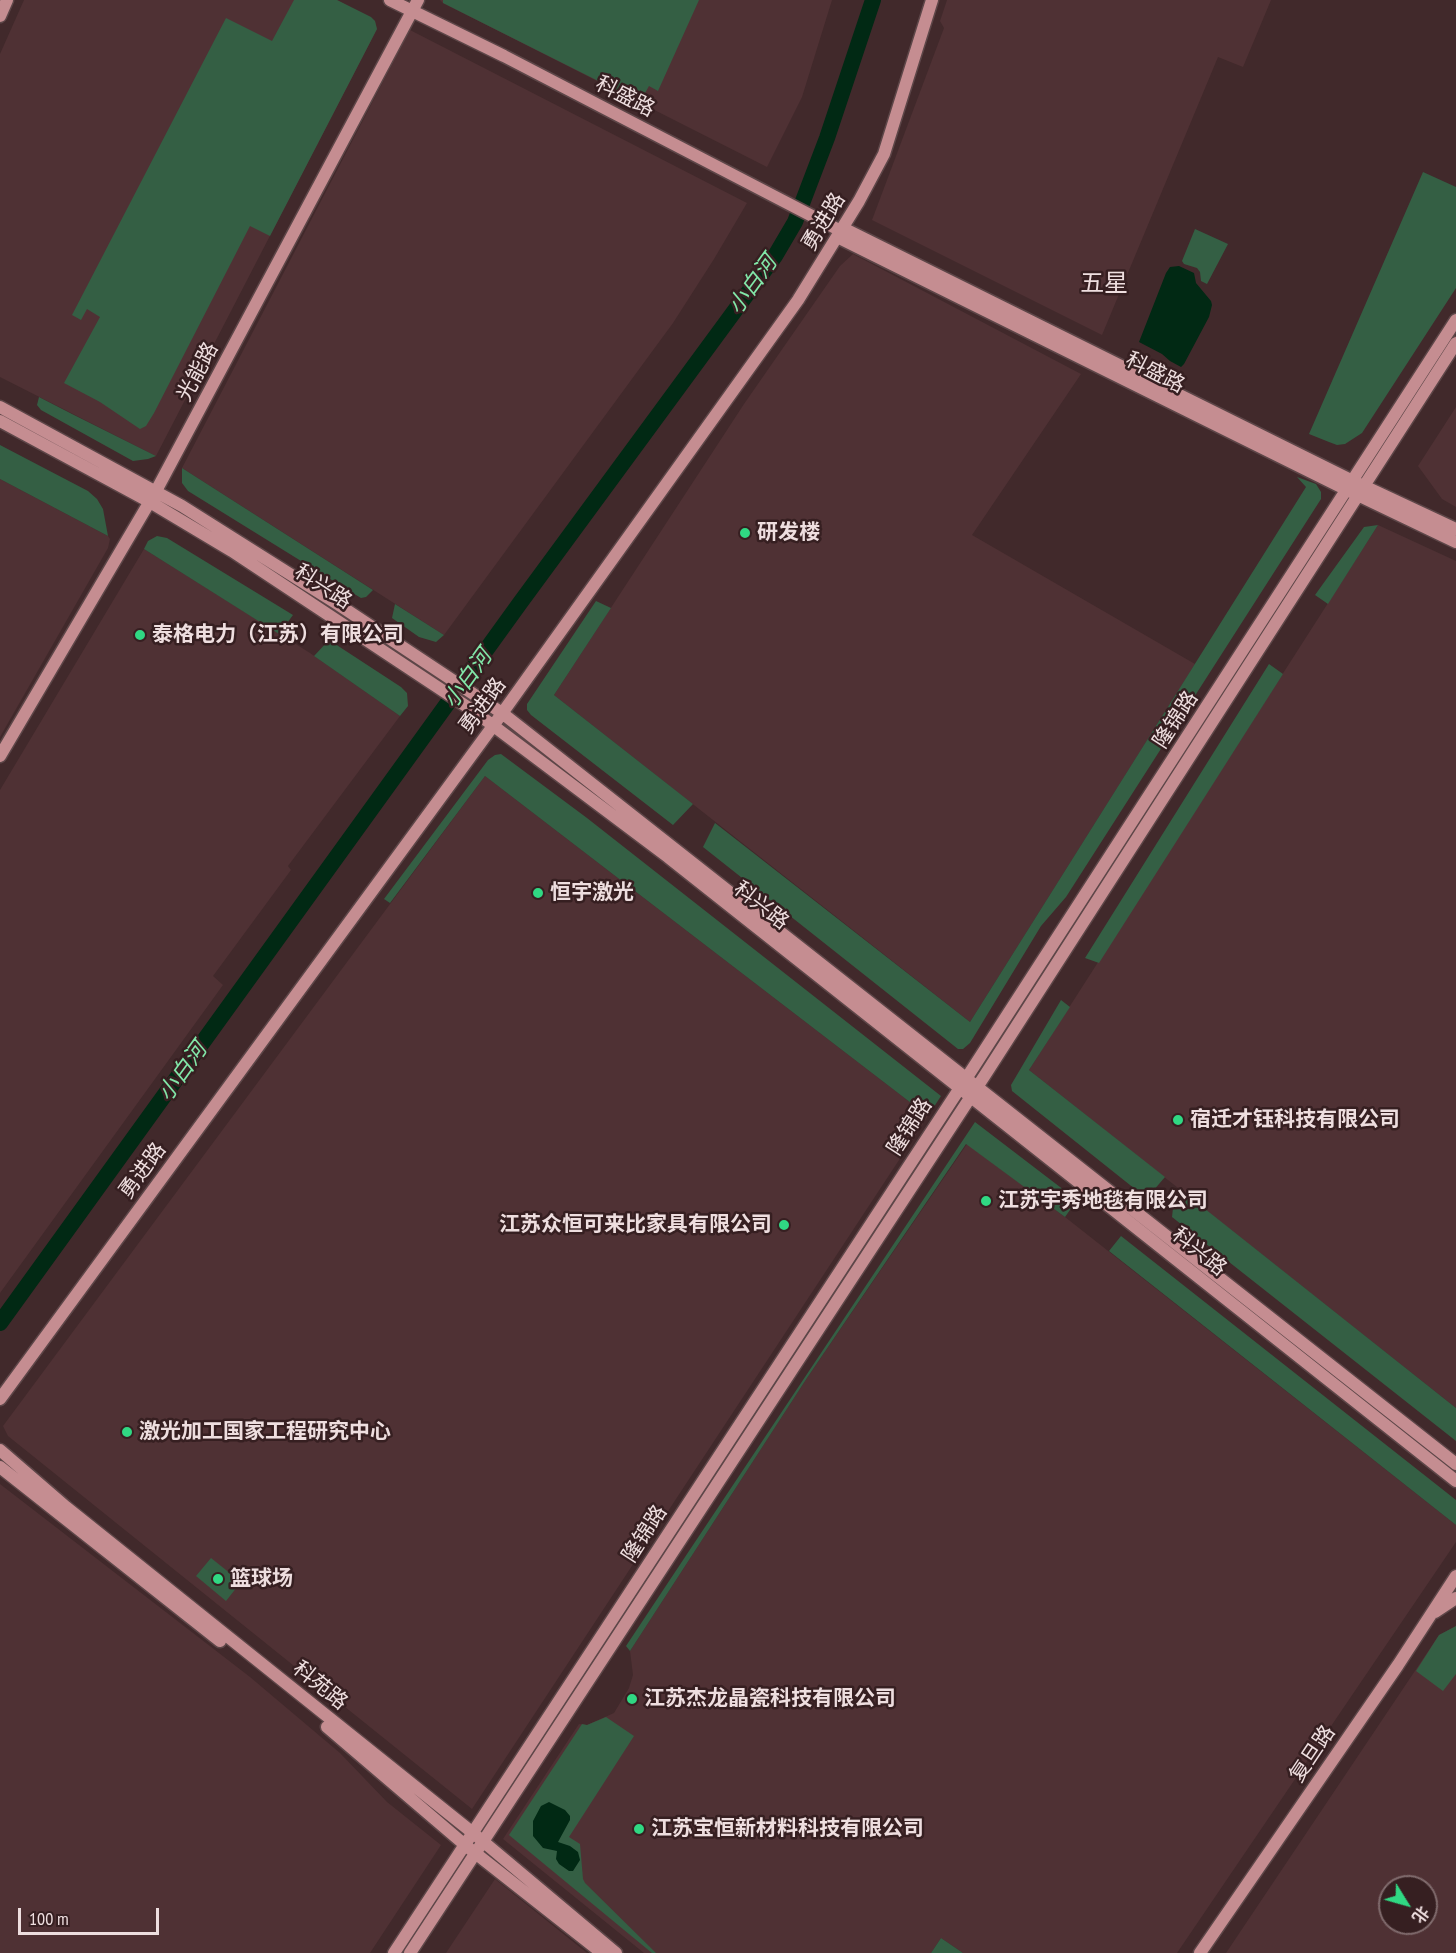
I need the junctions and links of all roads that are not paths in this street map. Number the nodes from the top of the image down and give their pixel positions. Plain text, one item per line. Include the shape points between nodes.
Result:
1 (7, 0) edge
2 (390, 0) edge
3 (932, 0) edge
4 (415, 5) edge
5 (0, 16) edge
6 (841, 232) junction
7 (1456, 320) edge
8 (1456, 344) edge
9 (0, 407) edge
10 (0, 421) edge
11 (1356, 488) junction
12 (153, 497) junction
13 (1456, 530) edge
14 (1456, 542) edge
15 (502, 713) junction
16 (494, 726) junction
17 (0, 756) edge
18 (963, 1083) junction
19 (974, 1092) junction
20 (0, 1399) edge
21 (0, 1450) edge
22 (1456, 1464) edge
23 (0, 1467) edge
24 (1456, 1481) edge
25 (1456, 1576) edge
26 (1456, 1598) edge
27 (1430, 1616) junction
28 (473, 1833) junction
29 (484, 1842) junction
30 (465, 1845) junction
31 (476, 1854) junction
32 (393, 1953) edge
33 (411, 1953) edge
34 (602, 1953) edge
35 (616, 1953) edge
36 (1200, 1953) edge

1 - 5 main road
2 - 4 main road, 科盛路
3 - 6 main road, 勇进路 via 884,154
4 - 6 main road, 科盛路 via 504,56
4 - 12 main road, 光能路
6 - 11 main road, 科盛路
6 - 15 main road, 勇进路 via 798,300
7 - 11 main road, 隆锦路
8 - 11 main road, 隆锦路
9 - 12 main road, 科兴路
10 - 12 main road, 科兴路
11 - 13 main road, 科盛路
11 - 14 main road, 科盛路
11 - 18 main road, 隆锦路
11 - 19 main road, 隆锦路
12 - 15 main road, 科兴路 via 290,573
12 - 16 main road, 科兴路
12 - 17 main road, 光能路
15 - 16 main road, 勇进路
15 - 18 main road, 科兴路
16 - 18 main road, 科兴路
16 - 20 main road, 勇进路
18 - 19 main road, 科兴路
18 - 28 main road, 隆锦路
19 - 22 main road, 科兴路
19 - 24 main road, 科兴路
19 - 29 main road, 隆锦路
21 - 28 main road, 科苑路
23 - 30 main road, 科苑路 via 309,1712
25 - 27 main road, 复旦路
26 - 27 main road
27 - 36 main road, 复旦路
28 - 29 main road, 科苑路
28 - 30 main road, 隆锦路
29 - 31 main road, 隆锦路
29 - 35 main road, 科苑路
30 - 31 main road, 科苑路
30 - 32 main road, 隆锦路
31 - 33 main road, 隆锦路
31 - 34 main road, 科苑路

